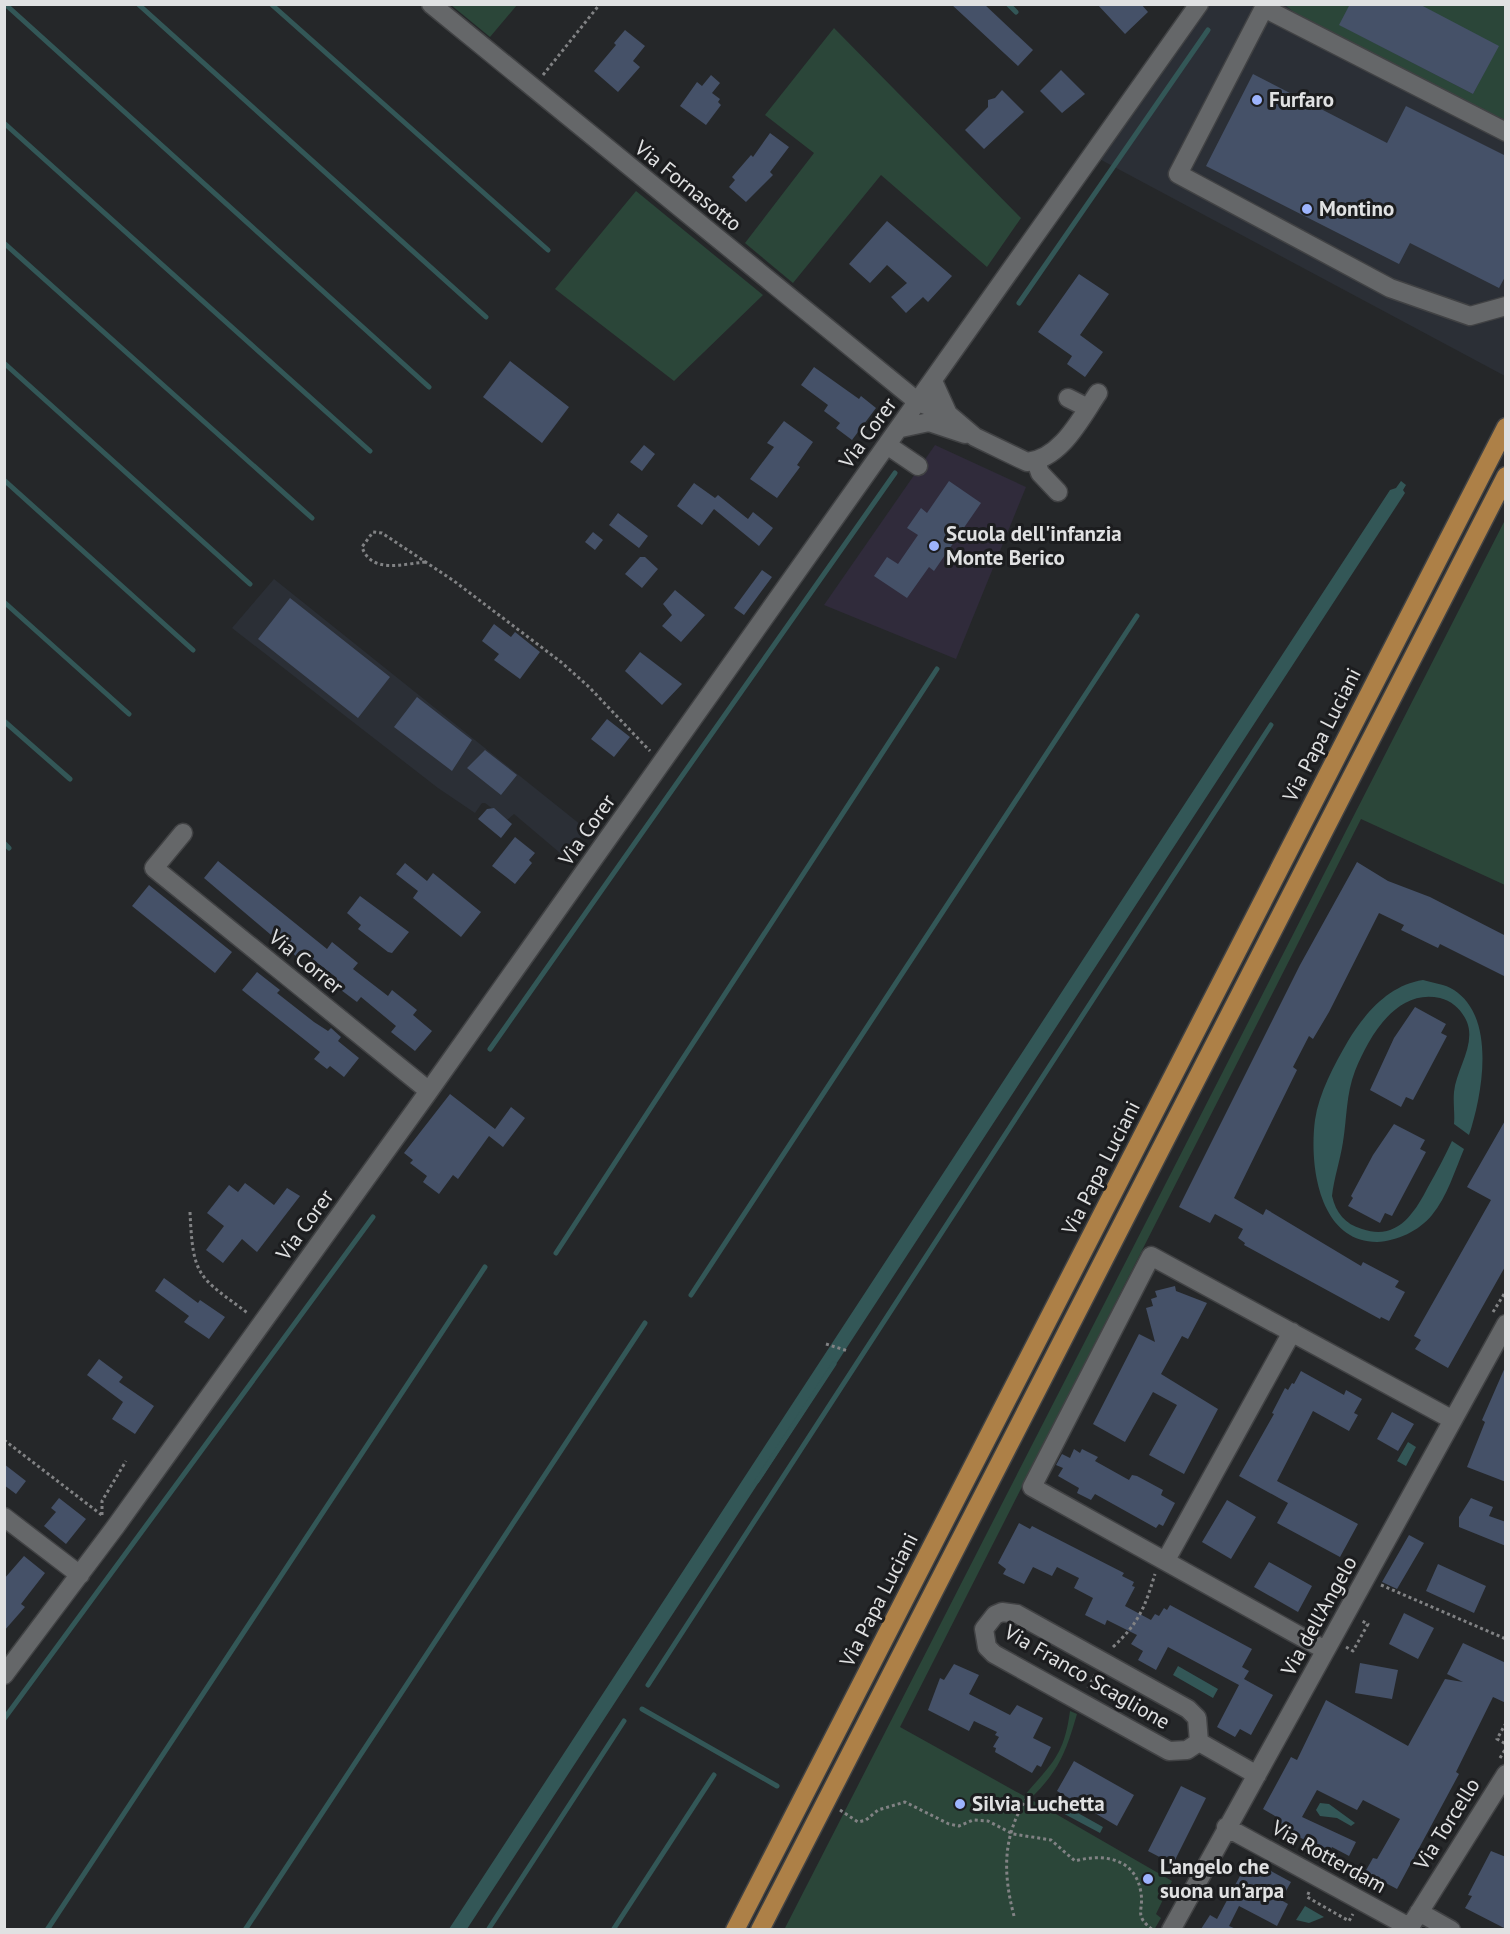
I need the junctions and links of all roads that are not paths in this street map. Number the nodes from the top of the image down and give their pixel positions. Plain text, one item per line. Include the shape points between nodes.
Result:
1 (431, 4) edge
2 (1199, 4) edge
3 (1267, 7) edge
4 (1506, 132) edge
5 (1506, 306) edge
6 (933, 381) junction
7 (1068, 398) dead end
8 (918, 402) junction
9 (948, 414) junction
10 (929, 422) junction
11 (1506, 427) edge
12 (901, 428) junction
13 (975, 437) junction
14 (887, 446) junction
15 (1036, 461) junction
16 (918, 466) dead end
17 (1506, 476) edge
18 (1058, 492) dead end
19 (183, 833) dead end
20 (429, 1091) junction
21 (1506, 1324) edge
22 (1292, 1332) junction
23 (1453, 1420) junction
24 (4, 1517) edge
25 (1164, 1559) junction
26 (80, 1575) junction
27 (1325, 1650) junction
28 (10, 1656) edge
29 (4, 1675) edge
30 (1199, 1742) junction
31 (1505, 1774) edge
32 (1257, 1775) junction
33 (1226, 1827) junction
34 (1412, 1923) edge
35 (735, 1929) edge
36 (759, 1929) edge
37 (1171, 1929) edge
38 (1451, 1929) edge

1 - 8 street, Via Fornasotto
2 - 6 street, Via Corer
3 - 4 street
3 - 5 street via 1178,174 1390,288 1470,316
6 - 8 street, Via Corer
6 - 9 street
7 - 15 street via 1093,400 1063,442
8 - 9 street
8 - 10 street
8 - 12 street, Via Corer
9 - 13 street
10 - 12 street
10 - 13 street
11 - 35 main road, Via Papa Luciani
12 - 14 street, Via Corer
13 - 15 street via 1016,458
14 - 16 street
14 - 20 street, Via Corer
15 - 18 street via 1040,474
17 - 36 main road, Via Papa Luciani
19 - 20 street, Via Correr via 154,868
20 - 26 street, Via Corer via 262,1323 109,1521
21 - 23 street, Via dell'Angelo
22 - 23 street
22 - 25 street
22 - 25 street via 1151,1256 1032,1487
23 - 27 street, Via dell'Angelo
24 - 26 street
25 - 27 street
26 - 28 street, Via Corer
27 - 32 street, Via dell'Angelo
28 - 29 street, Via Corer
30 - 30 street, Via Franco Scaglione via 1197,1718 1188,1709 1017,1614 1002,1612 988,1620 984,1638 994,1654 1170,1751 1186,1750
30 - 32 street
31 - 34 street, Via Torcello
32 - 33 street, Via dell'Angelo
33 - 34 street, Via Rotterdam
33 - 37 street, Via dell'Angelo
34 - 38 street, Via Rotterdam

